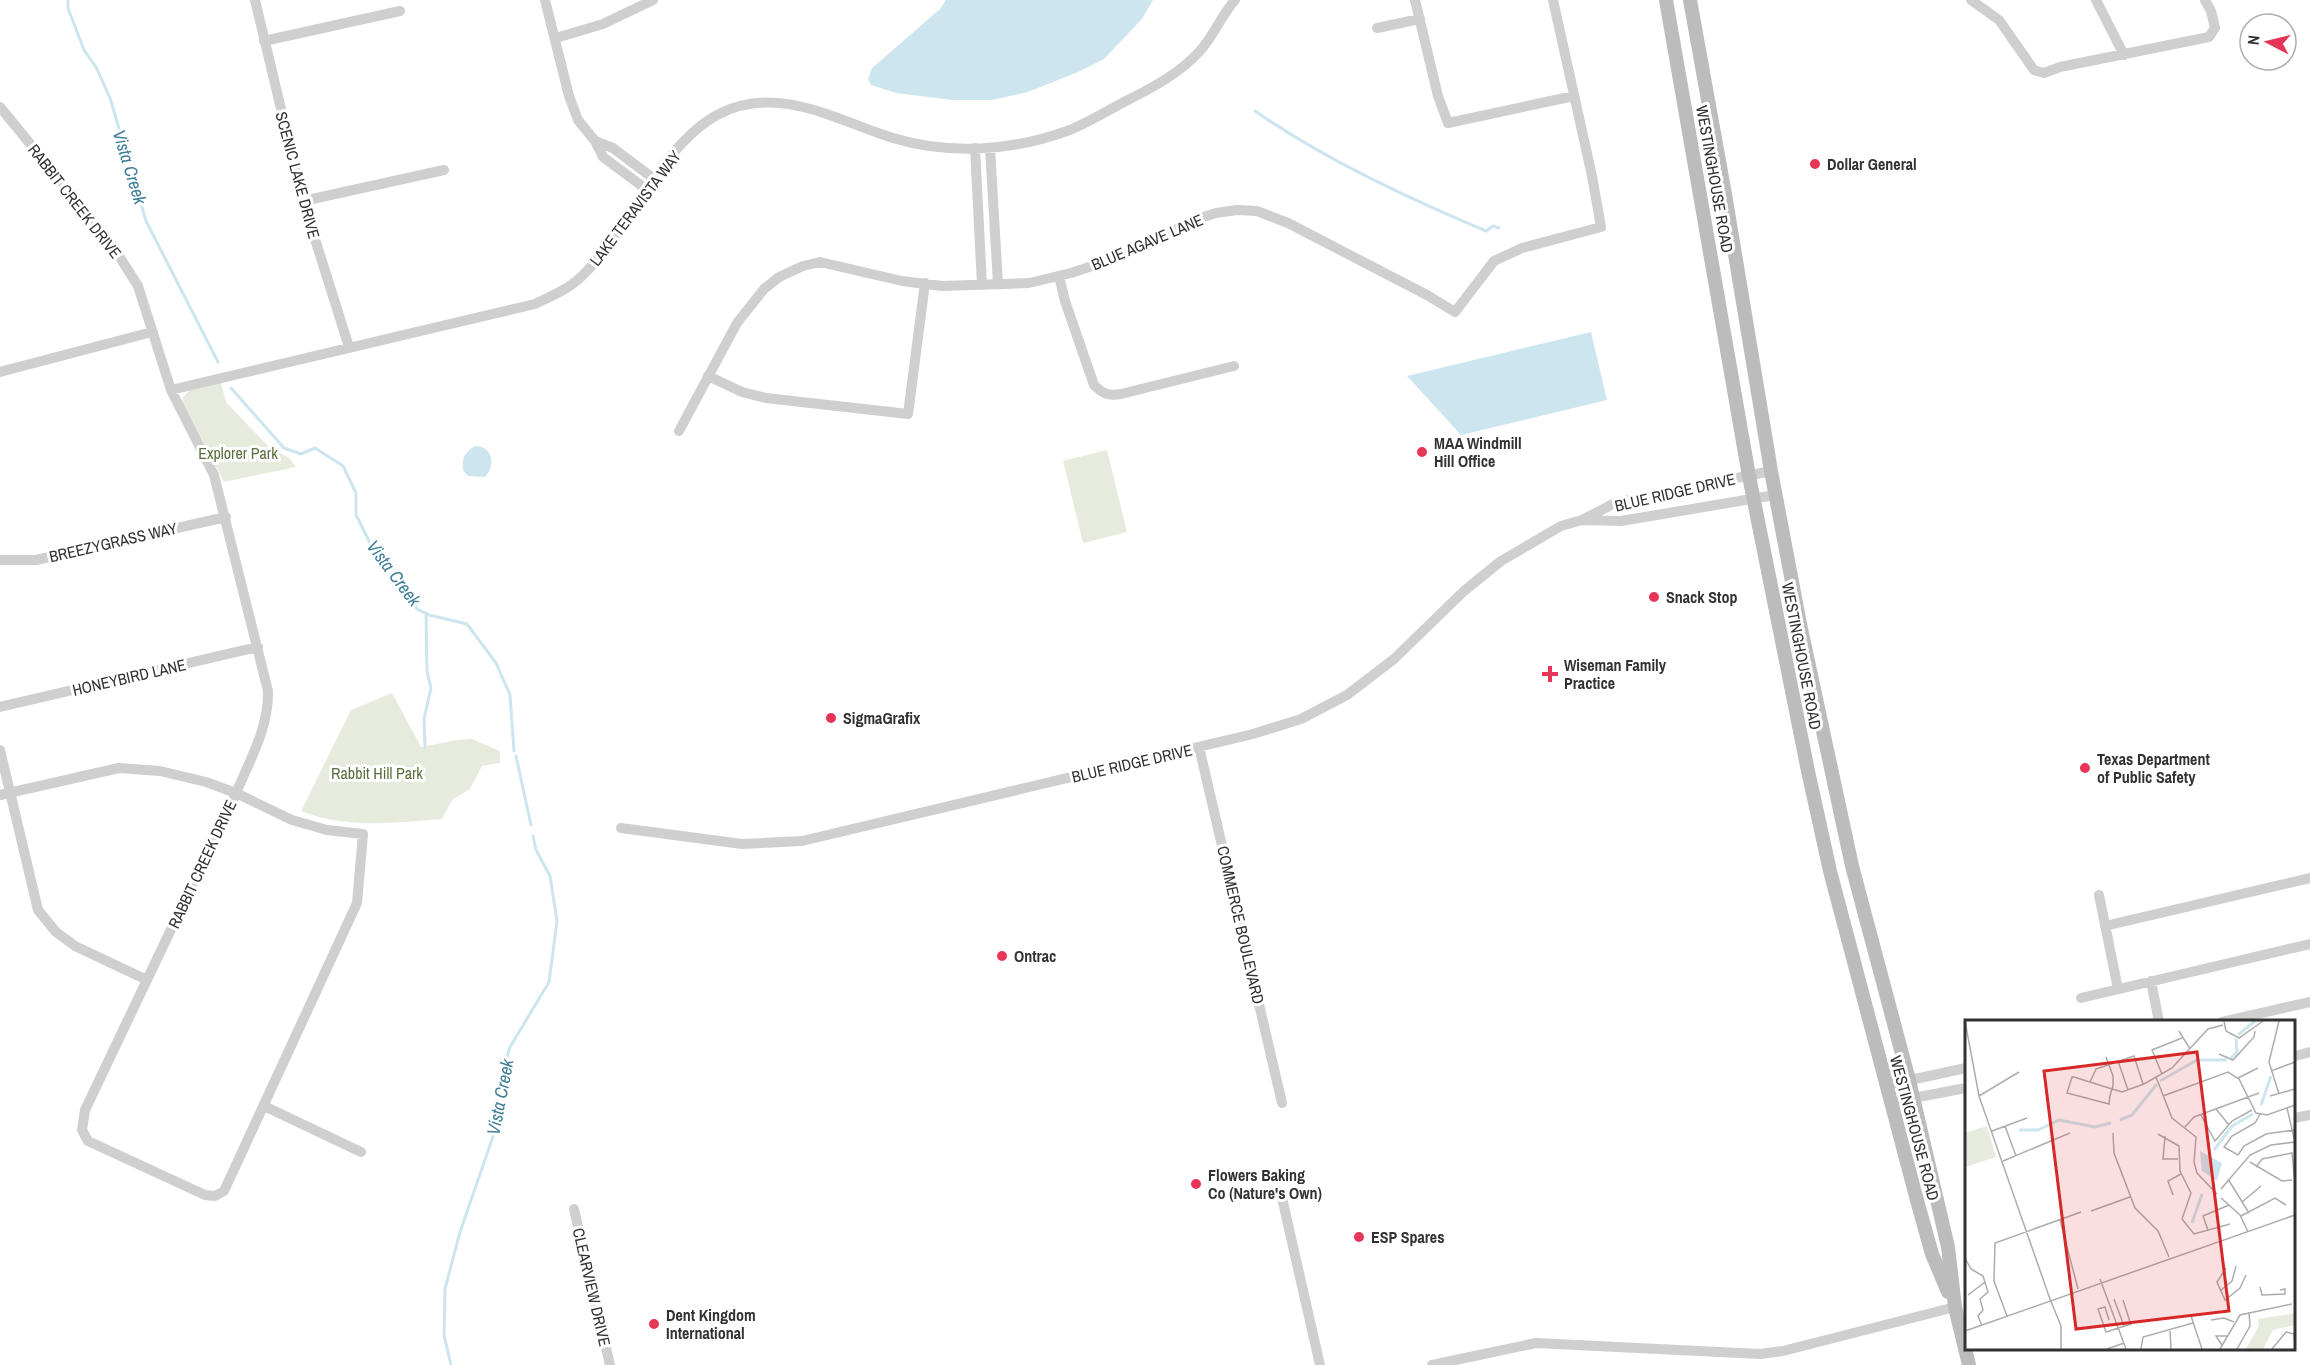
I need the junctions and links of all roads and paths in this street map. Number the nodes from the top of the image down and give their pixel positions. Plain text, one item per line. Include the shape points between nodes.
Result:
1 (255, 0) edge
2 (545, 0) edge
3 (653, 0) edge
4 (1414, 0) edge
5 (1553, 0) edge
6 (1666, 0) edge
7 (1690, 0) edge
8 (1971, 0) edge
9 (2096, 0) edge
10 (2205, 0) edge
11 (1232, 2) edge
12 (400, 11) dead end
13 (1420, 19) junction
14 (1377, 28) dead end
15 (556, 38) junction
16 (264, 41) junction
17 (2124, 55) junction
18 (1574, 96) junction
19 (0, 107) edge
20 (595, 141) junction
21 (990, 147) junction
22 (975, 148) junction
23 (444, 170) dead end
24 (654, 179) junction
25 (646, 189) junction
26 (303, 201) junction
27 (1059, 276) junction
28 (925, 283) junction
29 (998, 284) junction
30 (982, 285) junction
31 (152, 332) junction
32 (349, 347) junction
33 (1234, 366) dead end
34 (0, 372) edge
35 (708, 376) junction
36 (171, 390) junction
37 (679, 431) dead end
38 (1771, 471) junction
39 (1749, 476) junction
40 (1775, 495) junction
41 (1753, 499) junction
42 (226, 517) junction
43 (1582, 520) junction
44 (0, 560) edge
45 (258, 647) junction
46 (0, 707) edge
47 (1199, 747) junction
48 (0, 750) edge
49 (236, 793) junction
50 (5, 794) edge
51 (621, 828) dead end
52 (2310, 878) edge
53 (2099, 895) dead end
54 (2105, 926) junction
55 (2310, 944) edge
56 (147, 980) junction
57 (2151, 981) junction
58 (2118, 989) junction
59 (2081, 998) dead end
60 (2310, 1002) edge
61 (2159, 1020) edge
62 (2231, 1020) edge
63 (2310, 1052) edge
64 (2295, 1056) dead end
65 (1965, 1068) edge
66 (1909, 1080) junction
67 (1887, 1085) junction
68 (1965, 1088) edge
69 (1913, 1098) junction
70 (1892, 1102) junction
71 (1282, 1103) dead end
72 (264, 1106) junction
73 (2310, 1115) edge
74 (2295, 1119) edge
75 (361, 1152) dead end
76 (1282, 1198) dead end
77 (574, 1209) dead end
78 (1955, 1307) junction
79 (1965, 1348) edge
80 (1965, 1350) edge
81 (610, 1365) edge
82 (1320, 1365) edge
83 (1432, 1365) edge
84 (1969, 1365) edge

1 - 16 street, SCENIC LAKE DRIVE
2 - 15 street
3 - 15 street via 603,24
4 - 13 street
5 - 18 street, BLUE AGAVE LANE
6 - 39 main road, WESTINGHOUSE ROAD
7 - 38 main road, WESTINGHOUSE ROAD
8 - 17 street via 1999,20 2034,70 2044,73
9 - 17 street
10 - 17 street via 2215,28 2209,37
11 - 21 street, LAKE TERAVISTA WAY via 1200,52 1174,74 1068,131
12 - 16 street
13 - 14 street
13 - 18 street via 1448,123
15 - 20 street via 578,120
16 - 26 street, SCENIC LAKE DRIVE
18 - 27 street, BLUE AGAVE LANE via 1600,227 1522,248 1494,261 1455,312 1288,223 1257,211 1237,210 1197,219 1119,257
19 - 31 street, RABBIT CREEK DRIVE via 109,240 138,285
20 - 24 street via 613,148
20 - 25 street via 603,158
21 - 22 street, LAKE TERAVISTA WAY
21 - 29 street
22 - 24 street, LAKE TERAVISTA WAY via 926,146 801,106 759,103 718,114 678,149
22 - 30 street
23 - 26 street
24 - 25 street, LAKE TERAVISTA WAY
25 - 32 street, LAKE TERAVISTA WAY via 596,262 558,293 535,304
26 - 32 street, SCENIC LAKE DRIVE
27 - 29 street, BLUE AGAVE LANE via 1029,283
27 - 33 street via 1094,385 1102,393 1112,396
28 - 30 street, BLUE AGAVE LANE
28 - 35 street, BLUE AGAVE LANE via 820,262 803,266 764,289 737,323
28 - 35 street via 908,414 766,398
29 - 30 street, BLUE AGAVE LANE
31 - 34 street
31 - 36 street, RABBIT CREEK DRIVE
32 - 36 street, LAKE TERAVISTA WAY
35 - 37 street, BLUE AGAVE LANE
36 - 42 street, RABBIT CREEK DRIVE via 214,475
38 - 39 street, BLUE RIDGE DRIVE
38 - 40 main road, WESTINGHOUSE ROAD
39 - 41 main road, WESTINGHOUSE ROAD
39 - 43 street, BLUE RIDGE DRIVE via 1615,503
40 - 41 street, BLUE RIDGE DRIVE
40 - 66 main road, WESTINGHOUSE ROAD via 1852,866
41 - 43 street, BLUE RIDGE DRIVE via 1621,521
41 - 67 main road, WESTINGHOUSE ROAD via 1830,871
42 - 44 street, BREEZYGRASS WAY via 36,560
42 - 45 street, RABBIT CREEK DRIVE
43 - 47 street, BLUE RIDGE DRIVE via 1561,526 1501,561 1394,659 1347,695 1302,719
45 - 46 street, HONEYBIRD LANE
45 - 49 street, RABBIT CREEK DRIVE via 268,707 265,724
47 - 51 street, BLUE RIDGE DRIVE via 802,841 741,844
47 - 71 street, COMMERCE BOULEVARD
48 - 50 street
49 - 50 street via 160,771 119,768
49 - 56 street, RABBIT CREEK DRIVE
49 - 72 street, RABBIT CREEK DRIVE via 292,820 327,830 363,834 357,903
50 - 56 street via 38,910 56,932 75,946
52 - 54 street
53 - 54 street
54 - 58 street
55 - 57 street
56 - 72 street, RABBIT CREEK DRIVE via 86,1110 82,1130 88,1141 214,1196 224,1191
57 - 58 street
57 - 61 street
58 - 59 street
60 - 62 street
63 - 64 street
65 - 66 street
66 - 67 street
66 - 69 main road, WESTINGHOUSE ROAD
67 - 70 main road, WESTINGHOUSE ROAD
68 - 69 street
69 - 70 street
69 - 78 main road, WESTINGHOUSE ROAD via 1948,1247
70 - 78 main road, WESTINGHOUSE ROAD via 1932,1254
72 - 75 street
73 - 74 street
76 - 82 street
77 - 81 street, CLEARVIEW DRIVE
78 - 79 main road, WESTINGHOUSE ROAD
78 - 83 street via 1760,1354 1536,1343
80 - 84 main road, WESTINGHOUSE ROAD

